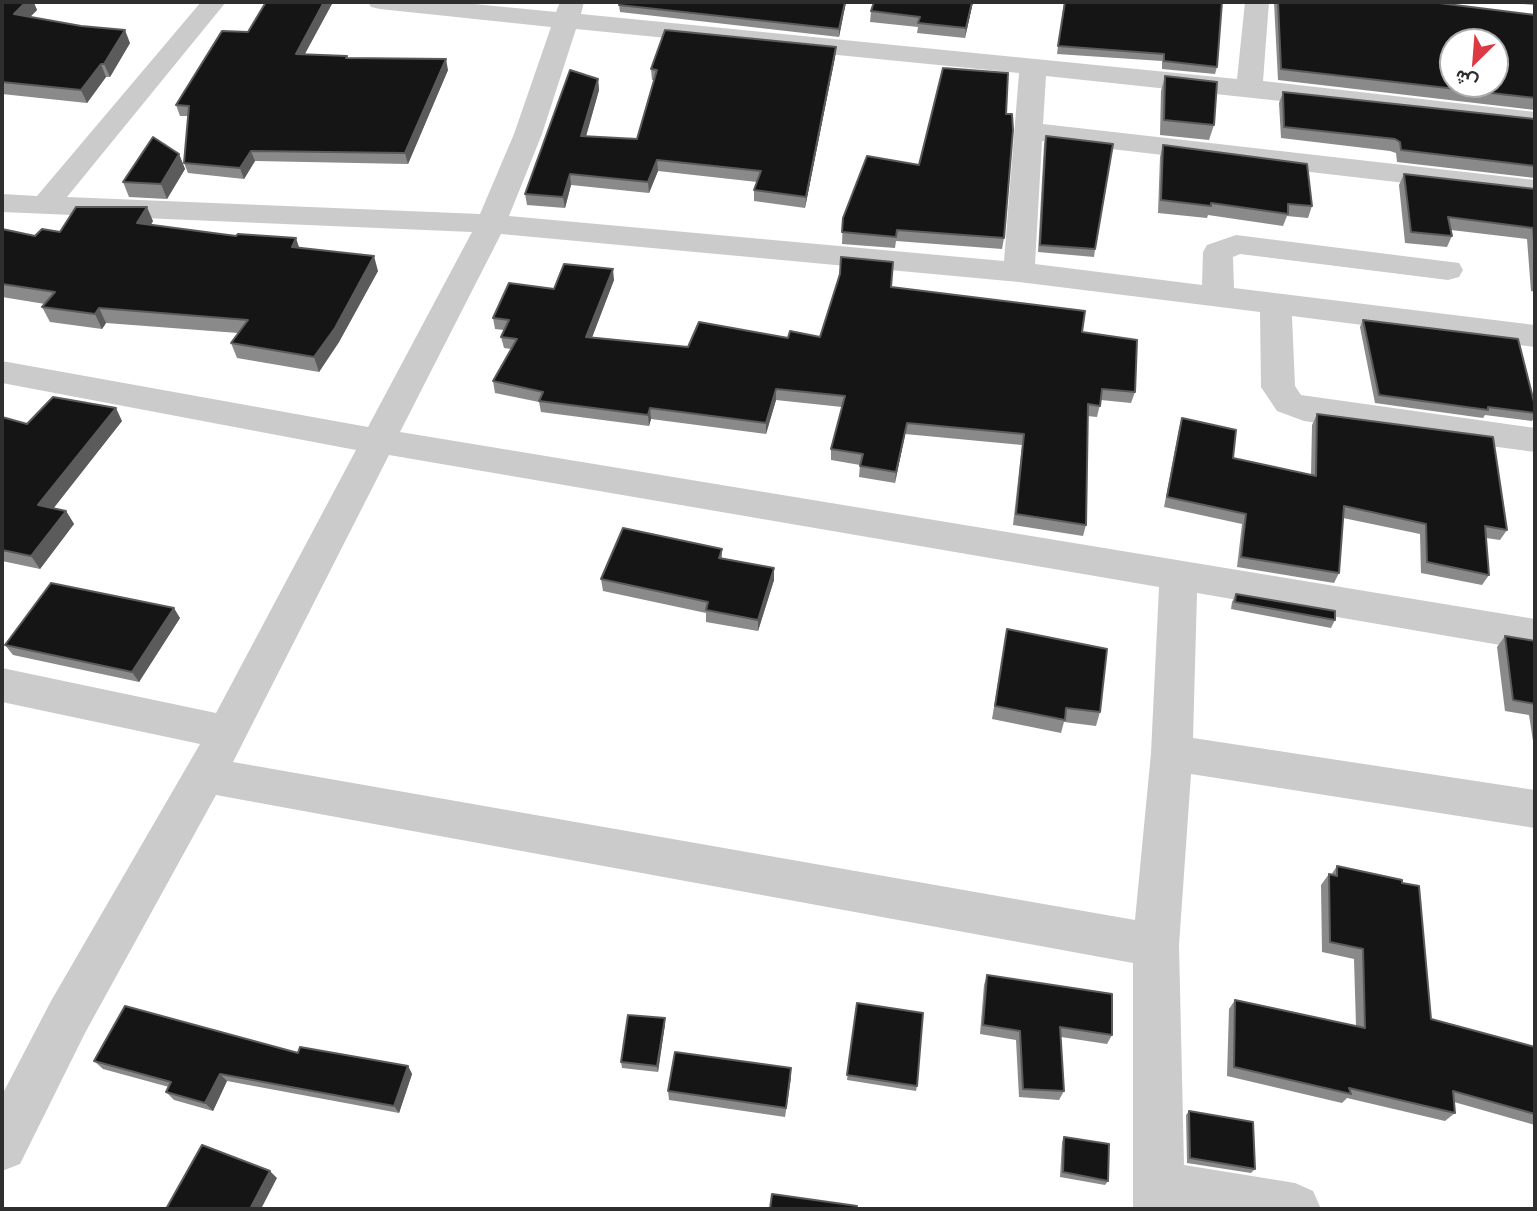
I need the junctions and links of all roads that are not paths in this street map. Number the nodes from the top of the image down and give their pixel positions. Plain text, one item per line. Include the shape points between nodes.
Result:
1 (214, 2) edge
2 (380, 2) edge
3 (1257, 2) edge
4 (569, 10) edge
5 (1033, 66) junction
6 (1249, 88) junction
7 (1535, 120) edge
8 (1027, 131) junction
9 (1535, 189) edge
10 (2, 203) edge
11 (45, 205) junction
12 (491, 224) junction
13 (1448, 270) dead end
14 (1019, 272) junction
15 (1218, 296) junction
16 (1276, 304) junction
17 (1535, 336) edge
18 (2, 372) edge
19 (1535, 440) edge
20 (377, 441) junction
21 (1178, 575) junction
22 (1535, 635) edge
23 (2, 685) edge
24 (226, 732) junction
25 (1172, 753) junction
26 (205, 775) junction
27 (1535, 809) edge
28 (1156, 946) junction
29 (2, 1146) edge
30 (1159, 1198) edge
31 (1295, 1209) edge

1 - 11 street
2 - 4 street
3 - 6 street
4 - 5 street
4 - 12 street via 528,134
5 - 6 street
5 - 8 street
6 - 7 street
8 - 9 street
8 - 14 street
10 - 11 street
11 - 12 street
12 - 14 street
12 - 20 street
13 - 15 street via 1236,244 1218,251
14 - 15 street
15 - 16 street
16 - 17 street
16 - 19 street via 1278,387 1289,403 1304,409
18 - 20 street
20 - 21 street
20 - 24 street
21 - 22 street
21 - 25 street
23 - 24 street
24 - 26 street
25 - 27 street
25 - 28 street
26 - 28 street
26 - 29 street via 68,1017
28 - 30 street
30 - 31 street

